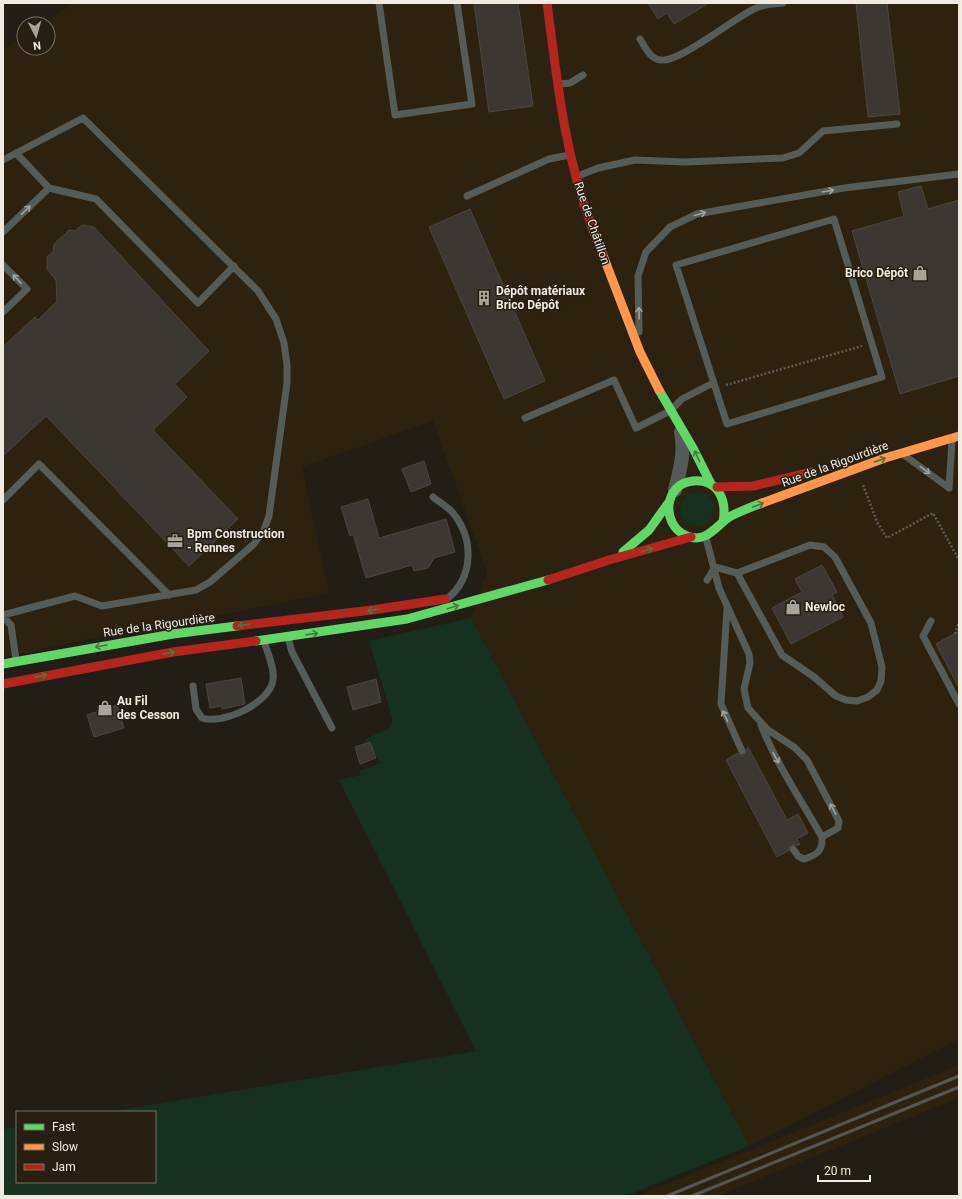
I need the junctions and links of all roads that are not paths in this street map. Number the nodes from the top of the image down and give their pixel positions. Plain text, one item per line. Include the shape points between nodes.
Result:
1 (379, 3) edge
2 (457, 3) edge
3 (546, 3) edge
4 (783, 3) edge
5 (640, 39) dead end
6 (583, 75) dead end
7 (557, 84) junction
8 (897, 124) dead end
9 (16, 153) junction
10 (570, 155) junction
11 (3, 160) edge
12 (959, 174) edge
13 (576, 176) junction
14 (49, 188) junction
15 (467, 196) dead end
16 (3, 232) edge
17 (3, 265) edge
18 (234, 266) junction
19 (3, 312) edge
20 (640, 352) junction
21 (715, 387) junction
22 (670, 411) junction
23 (525, 418) dead end
24 (959, 427) edge
25 (681, 430) junction
26 (955, 437) edge
27 (920, 438) dead end
28 (890, 446) dead end
29 (876, 451) dead end
30 (901, 453) junction
31 (819, 470) dead end
32 (714, 485) junction
33 (672, 496) junction
34 (433, 497) dead end
35 (3, 500) edge
36 (723, 522) junction
37 (691, 537) junction
38 (705, 537) junction
39 (609, 560) junction
40 (715, 567) junction
41 (737, 573) junction
42 (707, 580) dead end
43 (169, 595) junction
44 (495, 595) junction
45 (448, 598) junction
46 (727, 607) junction
47 (3, 616) edge
48 (320, 616) junction
49 (931, 621) dead end
50 (348, 629) junction
51 (271, 631) dead end
52 (286, 631) junction
53 (263, 640) junction
54 (3, 664) edge
55 (18, 670) junction
56 (3, 684) edge
57 (193, 686) dead end
58 (959, 704) edge
59 (760, 723) junction
60 (332, 728) dead end
61 (742, 751) dead end
62 (822, 837) junction
63 (793, 849) dead end

1 - 2 lane via 395,115 472,104
3 - 7 street, Rue de Châtillon
4 - 5 lane via 749,11 667,60 652,56
6 - 7 lane via 570,83
7 - 10 street, Rue de Châtillon
8 - 13 lane via 823,131 799,153 788,158 685,162 635,160
9 - 11 lane
9 - 14 lane
9 - 18 lane via 83,118
10 - 13 street, Rue de Châtillon
10 - 15 lane via 549,159
20 -> 12 lane via 638,276 646,252 670,227 697,214 844,188
13 - 20 street, Rue de Châtillon via 616,292
16 -> 14 lane
14 - 18 lane via 96,199 198,303
19 -> 17 lane via 27,289
18 - 43 lane via 258,291 276,319 284,343 288,383 269,516 264,530 254,544 210,582 196,590
20 - 22 street, Rue de Châtillon
21 - 21 lane via 676,265 834,220 882,377 727,424
21 - 22 lane via 682,399
22 - 23 lane via 636,428 614,380
22 - 25 street, Rue de Châtillon
24 - 27 street
32 -> 25 street, Rue de Châtillon
25 - 33 street, Rue de Châtillon via 682,461
26 - 30 street, Rue de la Rigourdière
30 -> 26 lane via 949,488
28 - 29 street, Rue de la Rigourdière
36 -> 30 street, Rue de la Rigourdière via 749,508
31 - 32 street, Rue de la Rigourdière via 742,489
32 - 33 street via 692,480 686,482
32 - 36 street via 726,504
33 - 37 street via 669,518 672,525 677,531
33 - 39 street, Rue de la Rigourdière via 645,536
34 - 45 lane via 452,512 464,530 468,552 467,570 460,586
35 - 43 lane via 39,464
36 - 38 street
37 - 38 street
39 -> 37 street, Rue de la Rigourdière
38 - 40 lane
39 - 44 street, Rue de la Rigourdière
40 - 41 lane
40 - 42 lane
40 - 46 lane via 719,588
41 - 41 lane via 810,545 824,547 836,557 871,623 882,667 877,690 857,701 846,700 836,696 782,655
43 - 47 lane via 102,606 75,596
44 - 45 street, Rue de la Rigourdière
50 -> 44 street, Rue de la Rigourdière via 407,619
45 -> 48 street, Rue de la Rigourdière
45 - 50 lane, Rue de la Rigourdière via 434,606 373,618
46 - 59 lane via 750,658 744,684 745,702
61 -> 46 lane via 720,704
47 - 55 lane via 11,626
48 - 52 lane, Rue de la Rigourdière
48 -> 55 street, Rue de la Rigourdière via 173,634
49 - 58 lane via 923,636
52 -> 50 street, Rue de la Rigourdière
51 - 53 lane
52 - 53 street, Rue de la Rigourdière
52 - 60 lane via 292,652
55 -> 53 street, Rue de la Rigourdière
53 - 57 lane via 273,679 271,688 248,709 218,720 202,718 196,709
54 - 55 street, Rue de la Rigourdière
55 - 56 street, Rue de la Rigourdière
59 -> 62 lane via 784,774
62 -> 59 lane via 838,828 839,821 807,760 794,747
62 - 63 lane via 823,846 813,857 804,859

